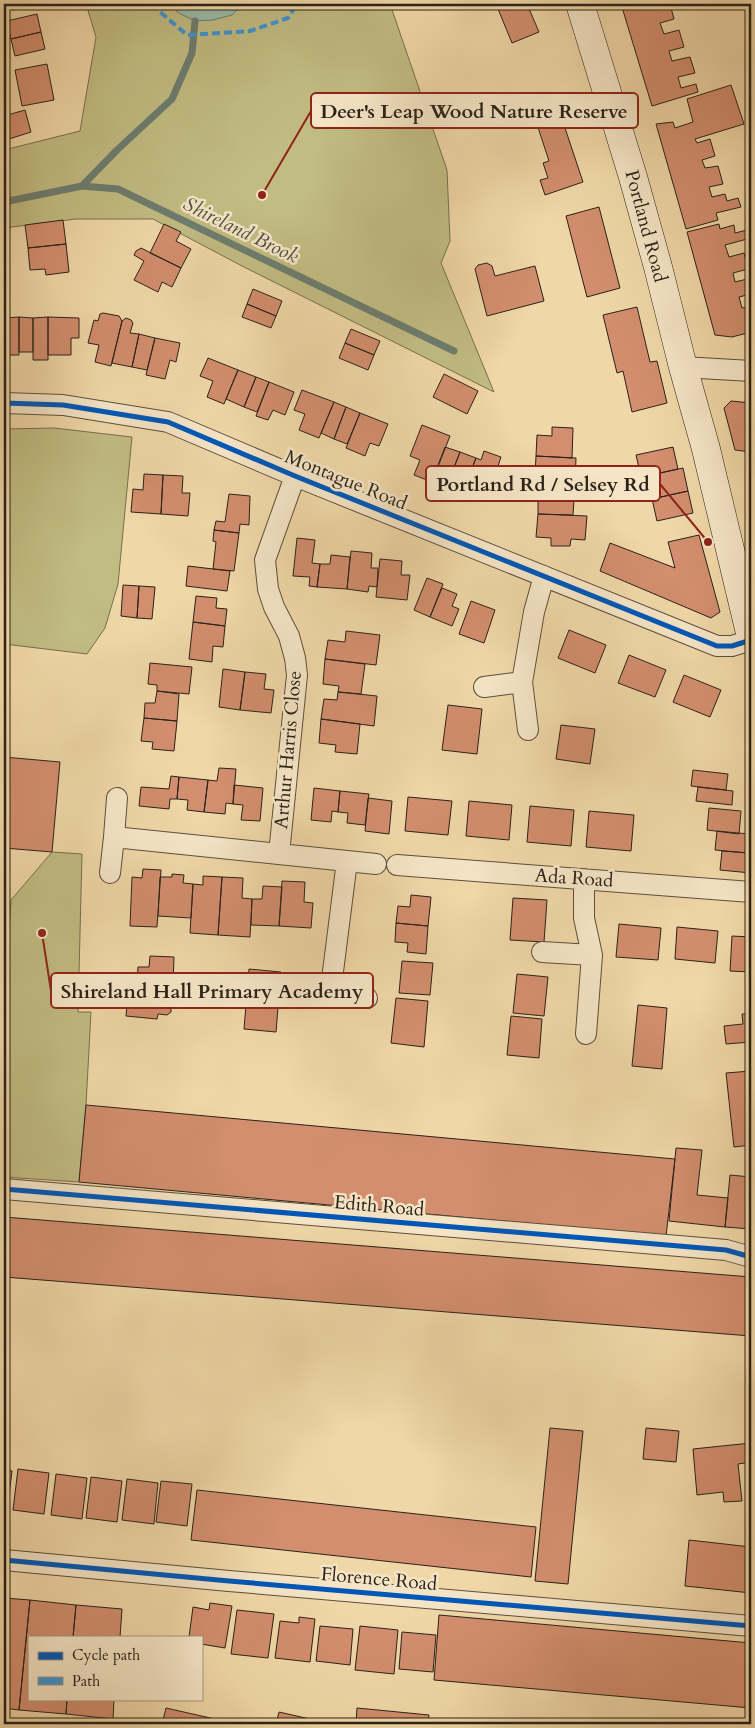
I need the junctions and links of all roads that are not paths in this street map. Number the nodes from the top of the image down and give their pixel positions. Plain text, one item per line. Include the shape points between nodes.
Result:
1 (580, 4) edge
2 (683, 366) junction
3 (751, 371) edge
4 (4, 403) edge
5 (295, 476) junction
6 (544, 576) junction
7 (751, 639) edge
8 (522, 682) junction
9 (484, 687) dead end
10 (528, 730) dead end
11 (117, 798) dead end
12 (114, 837) junction
13 (278, 854) junction
14 (347, 862) junction
15 (376, 864) dead end
16 (397, 865) dead end
17 (110, 873) dead end
18 (584, 879) junction
19 (751, 892) edge
20 (542, 952) dead end
21 (592, 955) junction
22 (293, 992) dead end
23 (330, 995) junction
24 (367, 998) dead end
25 (586, 1034) dead end
26 (4, 1189) edge
27 (751, 1257) edge
28 (4, 1560) edge
29 (751, 1626) edge

1 - 2 main road, Portland Road via 633,177
2 - 3 street
2 - 7 main road, Portland Road
4 - 5 street, Montague Road via 62,405 168,422
5 - 6 street, Montague Road
5 - 13 street, Arthur Harris Close via 265,560 268,588 289,636 297,675
6 - 7 street, Montague Road via 717,646 732,646
6 - 8 street
8 - 9 street
8 - 10 street
11 - 12 street
12 - 13 street, Arthur Harris Close
12 - 17 street
13 - 14 street, Arthur Harris Close
14 - 15 street, Arthur Harris Close
14 - 23 street
16 - 18 street, Ada Road
18 - 19 street, Ada Road
18 - 21 street via 584,918
20 - 21 street
21 - 25 street
22 - 23 street
23 - 24 street
26 - 27 street, Edith Road via 726,1250
28 - 29 street, Florence Road

